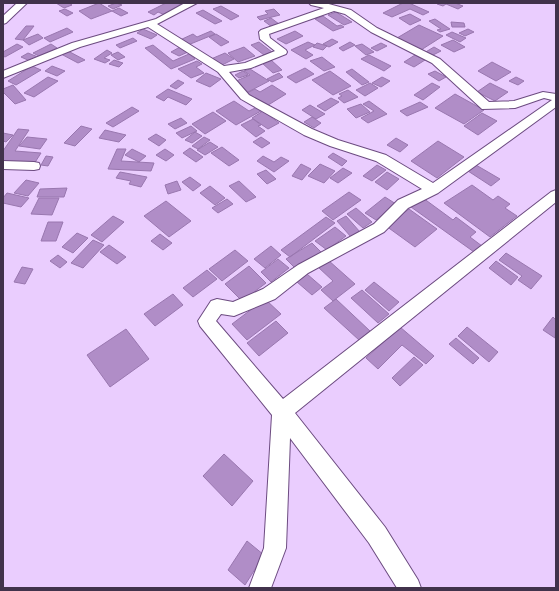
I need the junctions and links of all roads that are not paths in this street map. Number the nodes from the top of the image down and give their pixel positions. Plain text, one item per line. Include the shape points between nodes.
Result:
1 (22, 3) edge
2 (192, 3) edge
3 (314, 3) edge
4 (352, 3) edge
5 (336, 10) junction
6 (3, 21) edge
7 (150, 24) junction
8 (222, 70) junction
9 (3, 75) edge
10 (556, 98) edge
11 (556, 102) edge
12 (3, 165) edge
13 (34, 166) dead end
14 (433, 190) junction
15 (556, 194) edge
16 (282, 412) junction
17 (260, 588) edge
18 (410, 588) edge

1 - 6 street
2 - 7 street
3 - 5 street
4 - 5 street
5 - 8 street via 264,32 265,39 282,52 247,66
5 - 10 street via 348,12 374,30 436,61 486,106 515,104 544,95
7 - 8 street
7 - 9 street via 76,45
8 - 14 street via 245,97 308,132 381,158
11 - 14 street
12 - 13 street
14 - 16 street via 403,204 378,228 303,269 269,294 234,309 217,306 206,321
15 - 16 street
16 - 17 street via 274,548
16 - 18 street via 377,535

